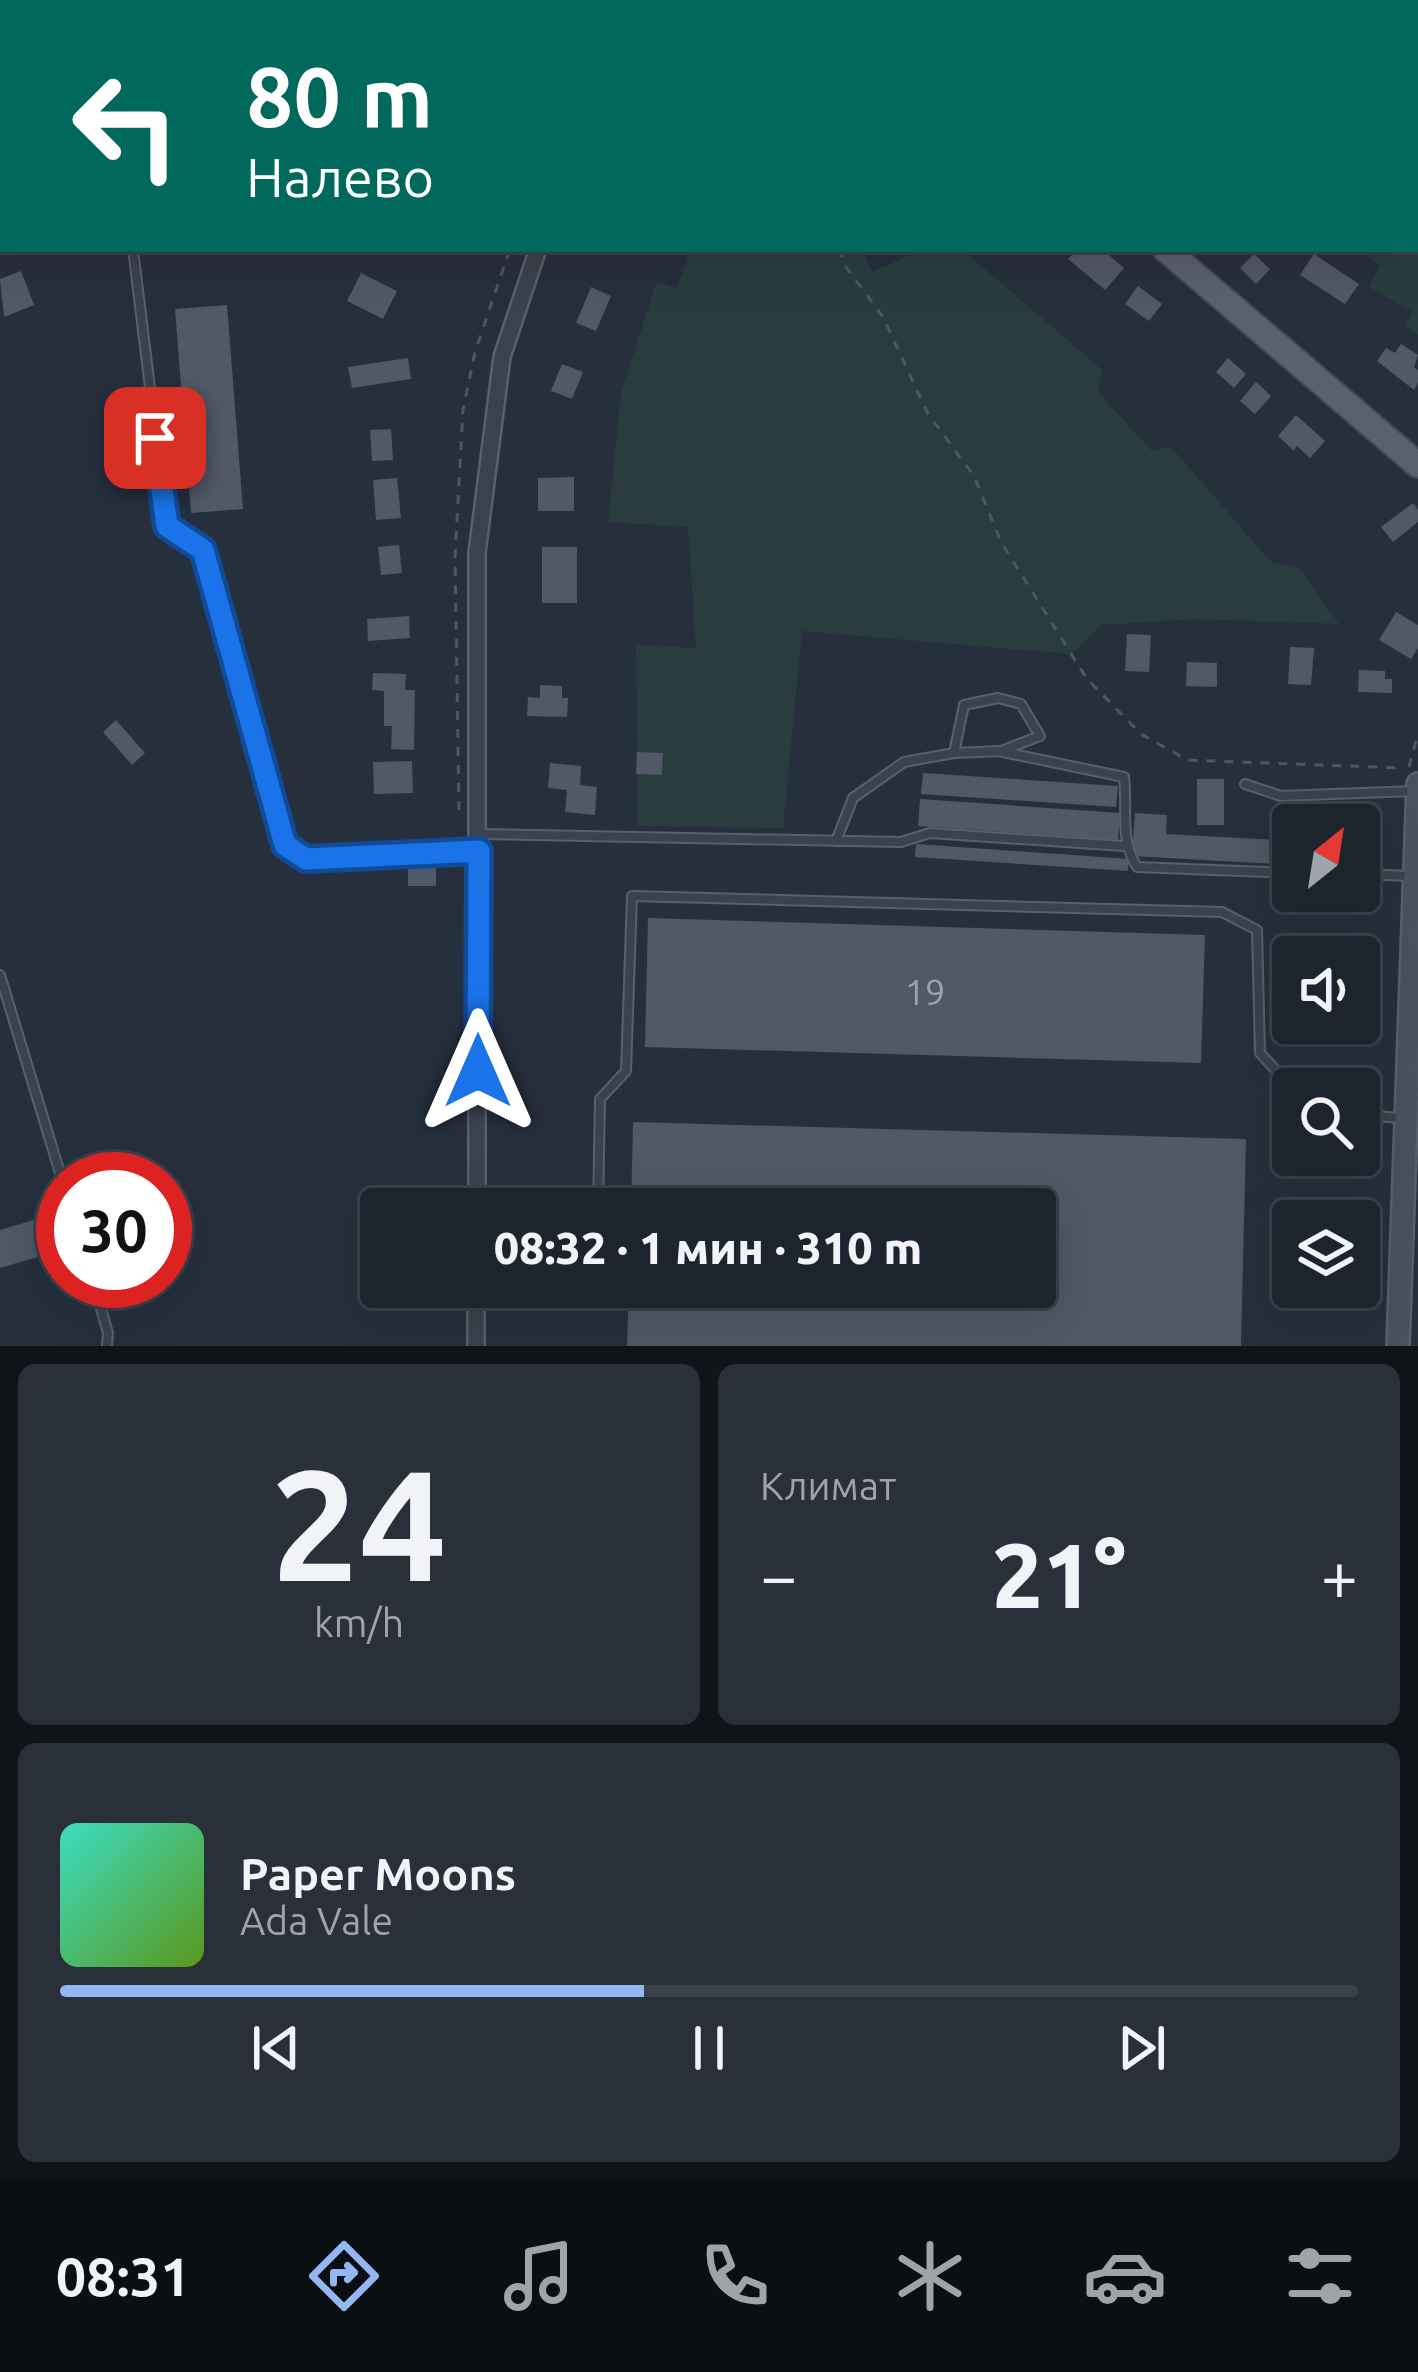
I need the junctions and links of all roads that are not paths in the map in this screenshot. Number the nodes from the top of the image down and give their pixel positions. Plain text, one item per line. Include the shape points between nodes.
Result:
1 (133, 252) edge
2 (537, 252) edge
3 (1178, 253) edge
4 (1418, 465) edge
5 (1001, 752) junction
6 (954, 753) junction
7 (1414, 781) edge
8 (1245, 784) dead end
9 (836, 841) junction
10 (479, 843) junction
11 (1124, 846) junction
12 (1272, 872) edge
13 (1380, 875) edge
14 (1412, 876) junction
15 (0, 975) edge
16 (1274, 1068) edge
17 (1380, 1116) edge
18 (1404, 1118) junction
19 (54, 1152) edge
20 (477, 1188) edge
21 (598, 1188) edge
22 (101, 1308) edge
23 (476, 1308) edge
24 (107, 1346) edge
25 (476, 1346) edge
26 (1398, 1346) edge

1 - 10 lane via 167,526 203,550 285,845 306,859
2 - 10 street via 502,357 476,554
3 - 4 main road
5 - 6 lane
5 - 6 lane via 1040,736 1021,704 998,698 964,706
5 - 11 lane via 1124,777
6 - 9 lane via 904,762 853,798
7 - 8 lane via 1281,796
7 - 14 street
9 - 10 lane
9 - 11 lane via 901,842 930,833
10 - 20 street
11 - 12 lane via 1137,867
13 - 14 lane
14 - 18 street
15 - 19 lane
16 - 21 lane via 1260,1053 1257,931 1222,912 632,896 626,1071 600,1099
17 - 18 lane
18 - 26 street
22 - 24 lane
23 - 25 street

